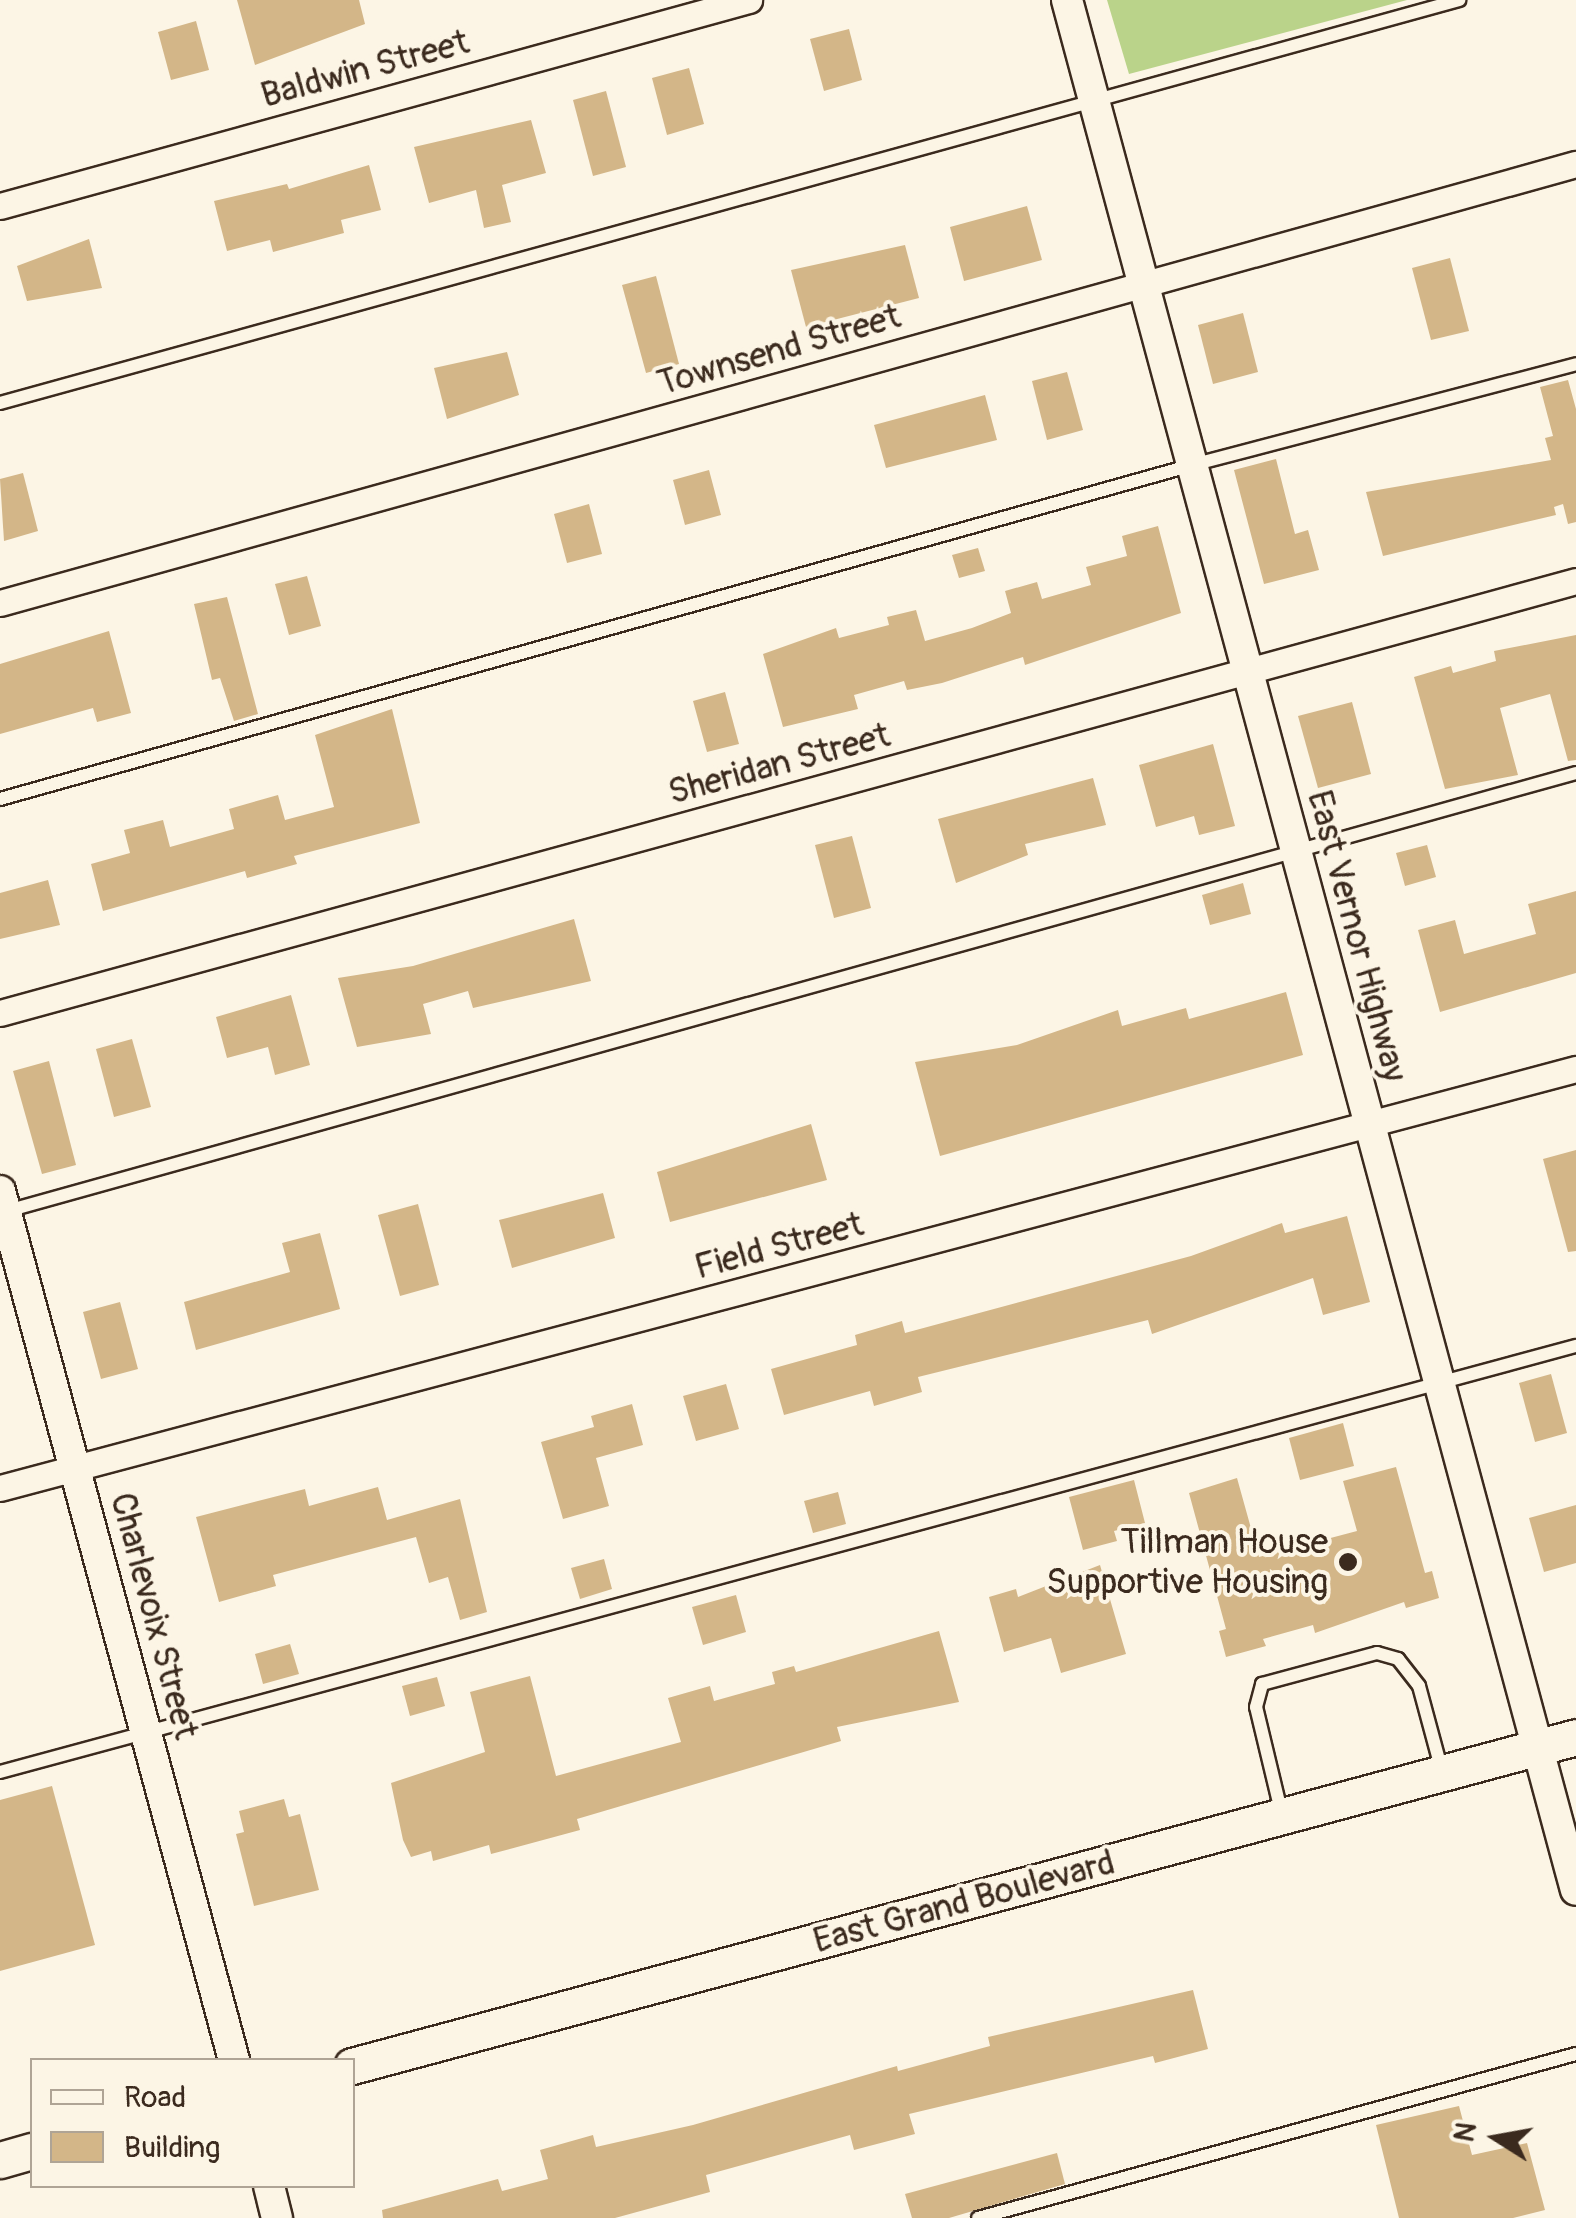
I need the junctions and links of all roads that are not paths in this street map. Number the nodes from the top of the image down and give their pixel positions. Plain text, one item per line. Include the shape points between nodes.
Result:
1 (749, 0) edge
2 (1066, 0) edge
3 (1460, 0) edge
4 (1092, 98) junction
5 (1576, 164) edge
6 (0, 206) edge
7 (1142, 281) junction
8 (1576, 364) edge
9 (0, 403) edge
10 (1192, 465) junction
11 (1576, 580) edge
12 (0, 602) edge
13 (1248, 673) junction
14 (1576, 773) edge
15 (0, 800) edge
16 (1295, 848) junction
17 (0, 1013) edge
18 (1576, 1068) edge
19 (1370, 1125) junction
20 (2, 1205) edge
21 (1576, 1346) edge
22 (1438, 1382) junction
23 (76, 1468) junction
24 (0, 1488) edge
25 (147, 1732) junction
26 (1576, 1737) edge
27 (1536, 1748) junction
28 (0, 1772) edge
29 (1443, 1773) junction
30 (1282, 1816) junction
31 (1576, 1890) edge
32 (1576, 2054) edge
33 (233, 2058) edge
34 (355, 2065) edge
35 (30, 2152) edge
36 (0, 2160) edge
37 (270, 2188) edge
38 (277, 2218) edge
39 (978, 2218) edge

1 - 6 street, Baldwin Street
2 - 4 street, East Vernor Highway
3 - 4 lane
4 - 7 street, East Vernor Highway
4 - 9 lane
5 - 7 street, Townsend Street
7 - 10 street, East Vernor Highway
7 - 12 street, Townsend Street
8 - 10 lane
10 - 13 street, East Vernor Highway
10 - 15 lane
11 - 13 street, Sheridan Street
13 - 16 street, East Vernor Highway
13 - 17 street, Sheridan Street
14 - 16 lane
16 - 19 street, East Vernor Highway
16 - 20 lane
18 - 19 street, Field Street
19 - 22 street, East Vernor Highway
19 - 23 street, Field Street
20 - 23 street, Charlevoix Street
21 - 22 lane
22 - 25 lane
22 - 27 street, East Vernor Highway
23 - 24 street, Field Street
23 - 25 street, Charlevoix Street
25 - 28 lane
25 - 33 street, Charlevoix Street
26 - 27 main road, East Grand Boulevard
27 - 29 main road, East Grand Boulevard
27 - 31 street, East Vernor Highway
29 - 30 main road, East Grand Boulevard
29 - 30 lane via 1410,1667 1377,1653 1338,1663 1262,1684 1258,1691
30 - 34 main road, East Grand Boulevard
32 - 39 lane
35 - 36 main road
37 - 38 street

